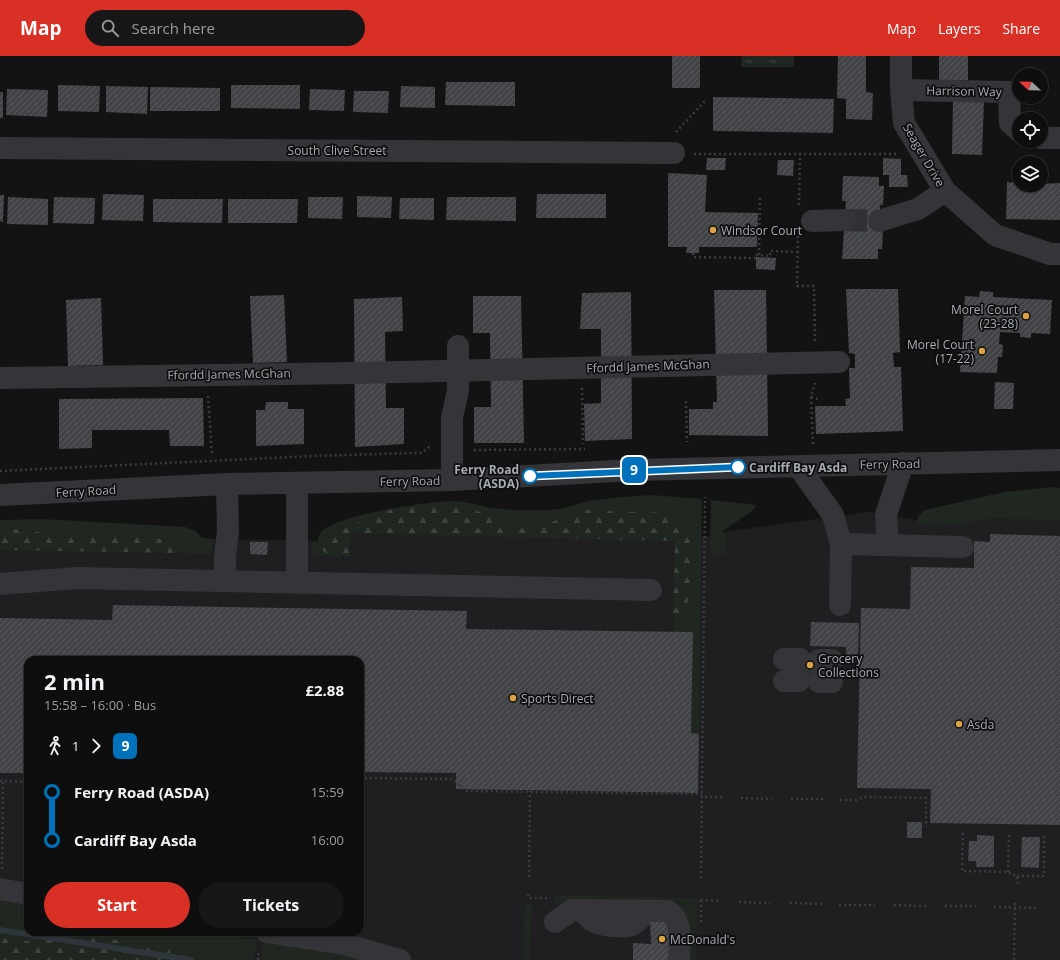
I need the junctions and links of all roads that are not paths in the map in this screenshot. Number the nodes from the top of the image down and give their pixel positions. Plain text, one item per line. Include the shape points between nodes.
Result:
1 (901, 56) edge
2 (901, 90) junction
3 (1012, 125) edge
4 (1048, 138) edge
5 (1060, 138) edge
6 (674, 143) road end
7 (0, 148) edge
8 (945, 191) junction
9 (845, 220) tunnel mouth
10 (812, 221) dead end
11 (879, 221) tunnel mouth
12 (1060, 254) edge
13 (458, 346) dead end
14 (839, 362) dead end
15 (458, 370) junction
16 (0, 378) edge
17 (1060, 460) edge
18 (903, 463) junction
19 (798, 466) junction
20 (452, 480) junction
21 (297, 483) junction
22 (226, 484) junction
23 (0, 495) edge
24 (841, 544) junction
25 (888, 545) junction
26 (963, 547) dead end
27 (225, 581) junction
28 (297, 582) junction
29 (0, 584) edge
30 (651, 590) dead end
31 (840, 605) dead end
32 (1, 881) edge
33 (24, 892) edge
34 (553, 912) road end
35 (293, 936) edge
36 (400, 960) edge
37 (679, 960) edge

1 - 2 street, Seager Drive
2 - 3 street, Harrison Way via 1009,92
2 - 8 street, Seager Drive via 904,123
4 - 5 street
6 - 7 street, South Clive Street
8 - 11 street via 918,209
8 - 12 street, Seager Drive via 995,235 1050,254
9 - 10 street
13 - 15 street
14 - 15 street, Ffordd James McGhan
15 - 16 street, Ffordd James McGhan
15 - 20 street via 458,390 452,418
17 - 18 street, Ferry Road
18 - 19 street, Ferry Road
18 - 25 street via 886,515
19 - 20 street, Ferry Road via 633,470
19 - 24 street via 833,515
20 - 21 street, Ferry Road
21 - 22 street, Ferry Road
21 - 28 street
22 - 23 street, Ferry Road
22 - 27 street via 228,532
24 - 25 street
24 - 31 street
25 - 26 street
27 - 28 street
27 - 29 street via 77,578
28 - 30 street
32 - 33 street
34 - 37 street via 668,911 675,915 678,922
35 - 36 street via 344,944

